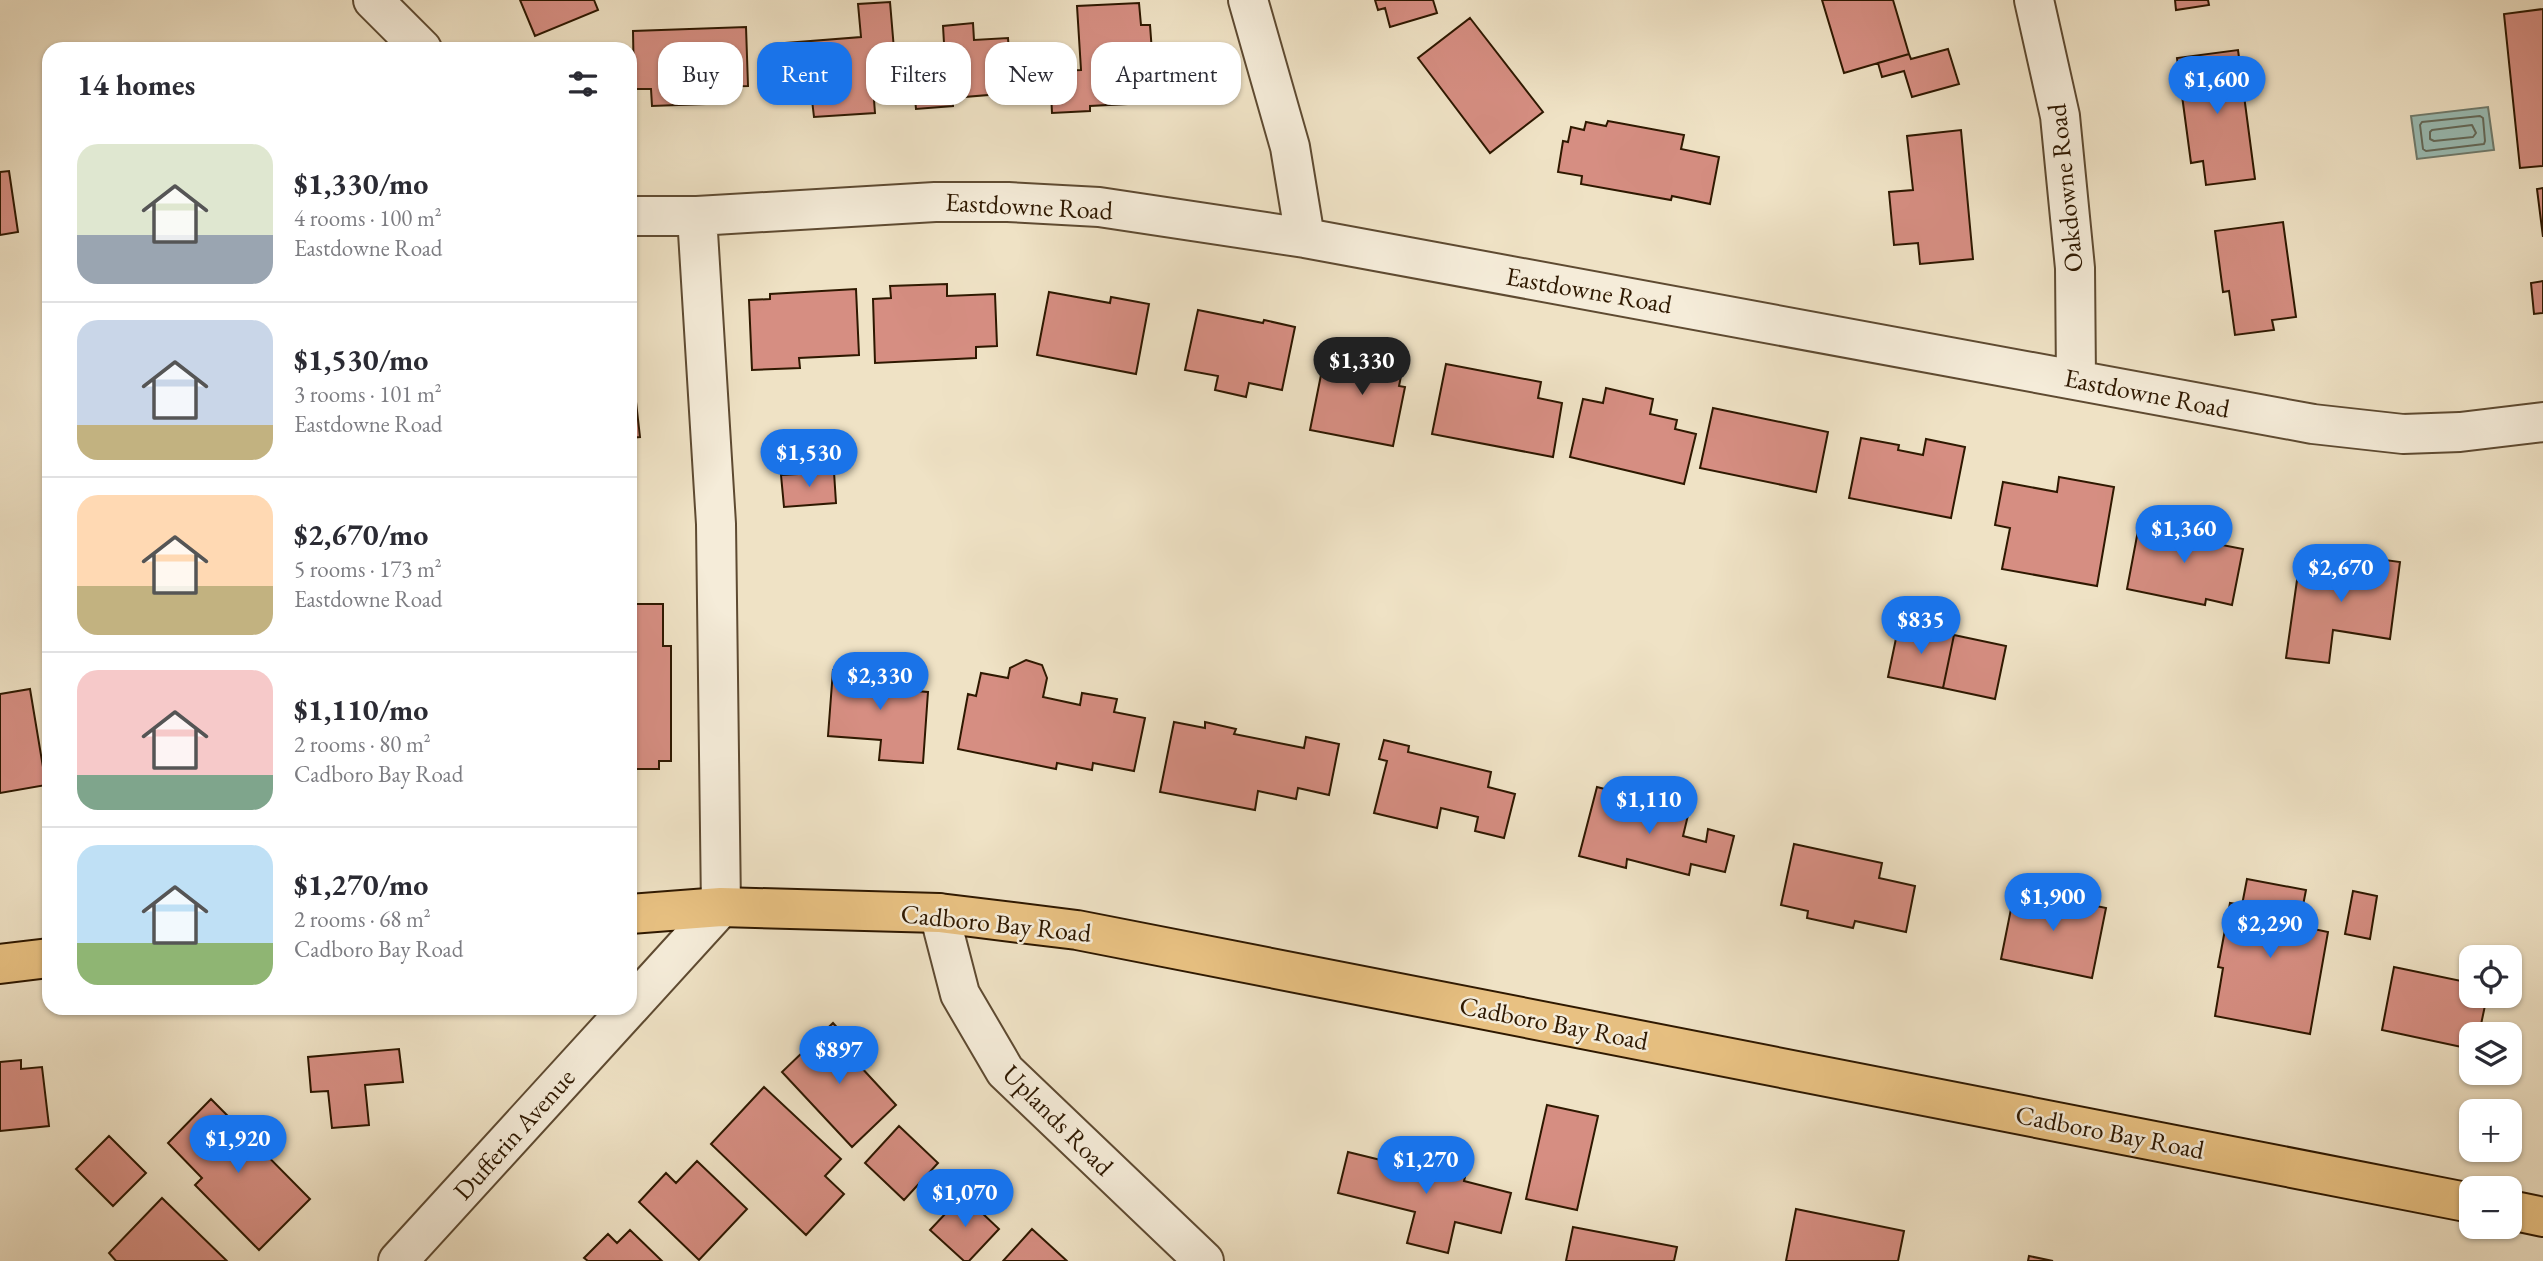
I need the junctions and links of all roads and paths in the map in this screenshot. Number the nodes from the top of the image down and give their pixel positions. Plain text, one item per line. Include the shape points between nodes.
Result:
1 (373, 0) edge
2 (1248, 0) edge
3 (2034, 0) edge
4 (415, 42) edge
5 (637, 216) edge
6 (697, 216) junction
7 (1305, 238) junction
8 (2076, 379) junction
9 (2543, 422) edge
10 (721, 907) junction
11 (637, 913) edge
12 (939, 913) junction
13 (42, 959) edge
14 (0, 964) edge
15 (637, 1000) edge
16 (624, 1015) edge
17 (2459, 1201) edge
18 (2522, 1213) edge
19 (2543, 1217) edge
20 (398, 1261) edge
21 (1203, 1261) edge

1 - 4 street
2 - 7 street via 1290,148
3 - 8 street, Oakdowne Road via 2060,116 2075,268
5 - 6 street, Eastdowne Road
6 - 7 street, Eastdowne Road via 1008,202 1099,207
6 - 10 street via 716,524
7 - 8 street, Eastdowne Road
8 - 9 street, Eastdowne Road via 2313,424 2403,434
10 - 11 main road, Cadboro Bay Road
10 - 12 main road, Cadboro Bay Road
10 - 15 street, Dufferin Avenue
12 - 17 main road, Cadboro Bay Road via 1077,930
12 - 21 street, Uplands Road via 960,994 1004,1071
13 - 14 main road
16 - 20 street, Dufferin Avenue
18 - 19 main road

